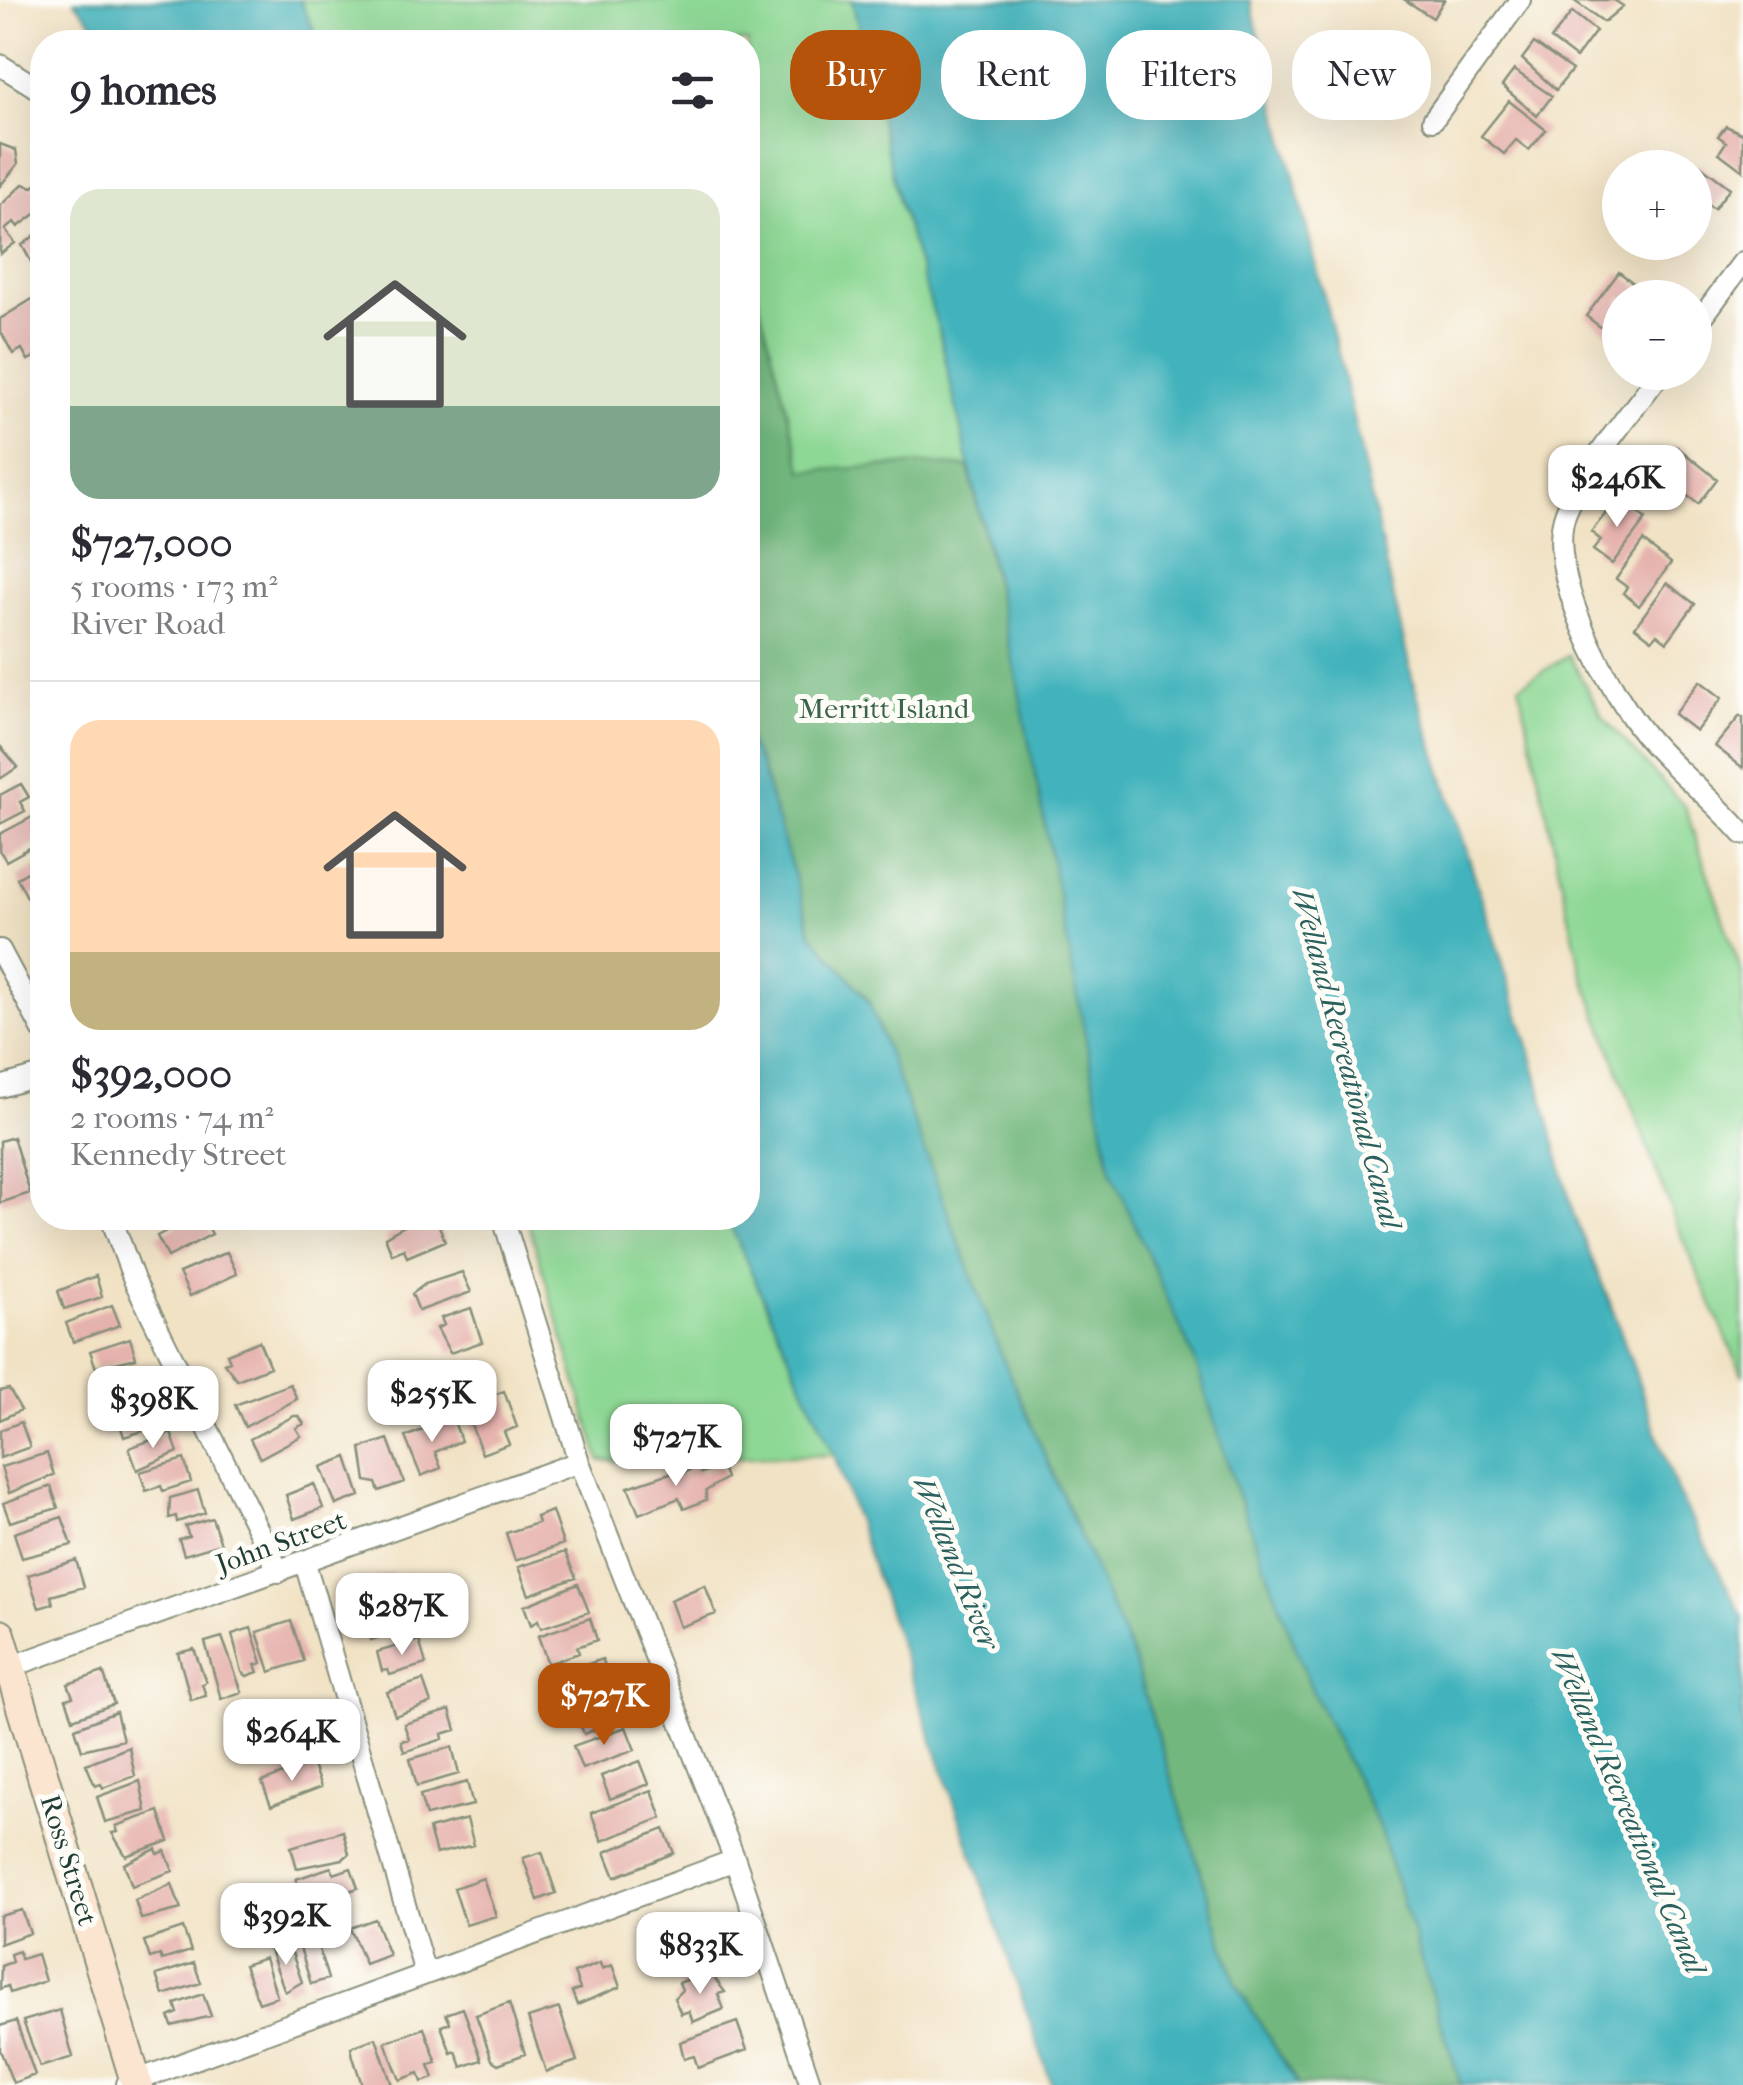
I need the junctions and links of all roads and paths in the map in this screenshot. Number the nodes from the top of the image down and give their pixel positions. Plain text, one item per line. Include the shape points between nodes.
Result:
1 (1520, 0) edge
2 (0, 65) edge
3 (30, 84) edge
4 (1432, 120) dead end
5 (1743, 262) edge
6 (1712, 304) edge
7 (1648, 390) edge
8 (1743, 834) edge
9 (0, 950) edge
10 (30, 1007) edge
11 (30, 1078) edge
12 (0, 1087) edge
13 (115, 1230) edge
14 (507, 1230) edge
15 (579, 1462) junction
16 (305, 1563) junction
17 (279, 1572) junction
18 (0, 1635) edge
19 (5, 1669) edge
20 (735, 1860) junction
21 (425, 1973) junction
22 (132, 2084) edge
23 (811, 2085) edge

1 - 4 street
2 - 3 street
5 - 6 street
7 - 8 street via 1572,498 1558,544 1564,579 1646,737
9 - 10 street
11 - 12 street
13 - 17 street
14 - 15 street
15 - 16 street, John Street
15 - 20 street
16 - 17 street, John Street
16 - 21 street
17 - 19 street, John Street
18 - 19 street, Ross Street
19 - 22 street, Ross Street
20 - 21 street
20 - 23 street
21 - 22 street

